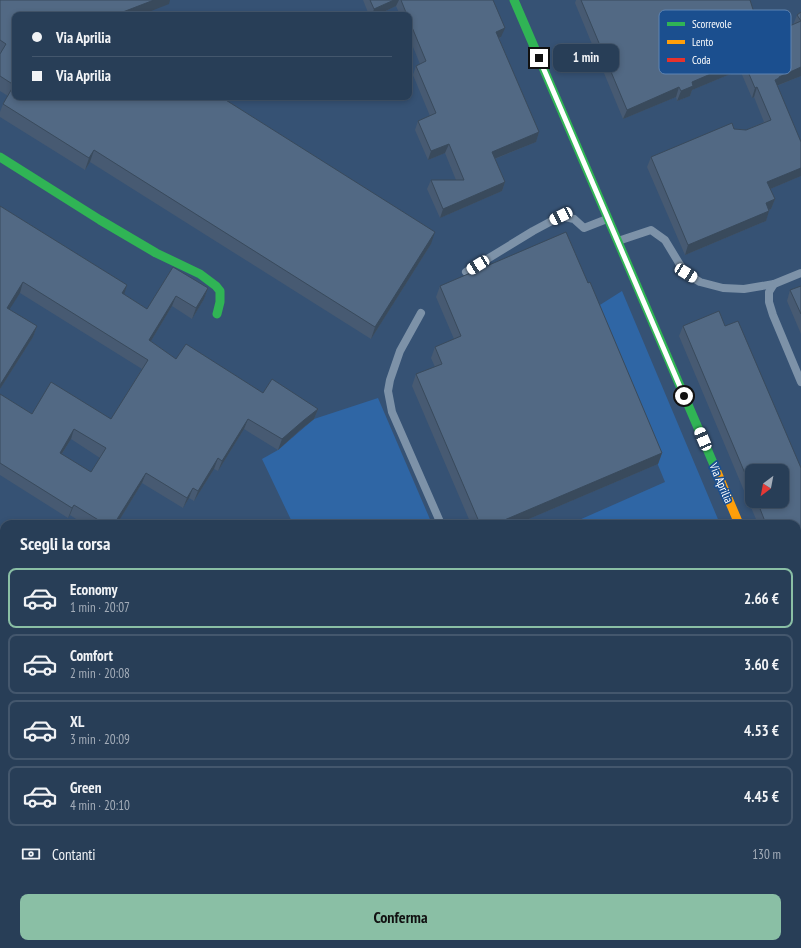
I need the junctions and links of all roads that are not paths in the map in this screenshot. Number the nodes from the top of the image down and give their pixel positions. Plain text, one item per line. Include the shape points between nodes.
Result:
1 (514, 0) edge
2 (0, 157) edge
3 (608, 218) junction
4 (618, 241) junction
5 (466, 272) dead end
6 (801, 273) edge
7 (774, 284) junction
8 (421, 313) dead end
9 (217, 314) dead end
10 (801, 382) edge
11 (439, 520) edge
12 (737, 520) edge

1 - 3 street, Via Aprilia
2 - 9 street via 156,253 200,274 220,291
3 - 4 street, Via Aprilia
3 - 5 lane via 584,228 574,219 561,216
4 - 7 lane via 651,230 665,240 686,273 700,282 723,288
4 - 12 street, Via Aprilia
6 - 7 lane
7 - 10 lane via 769,292 769,302
8 - 11 lane via 400,351 388,391 392,412

